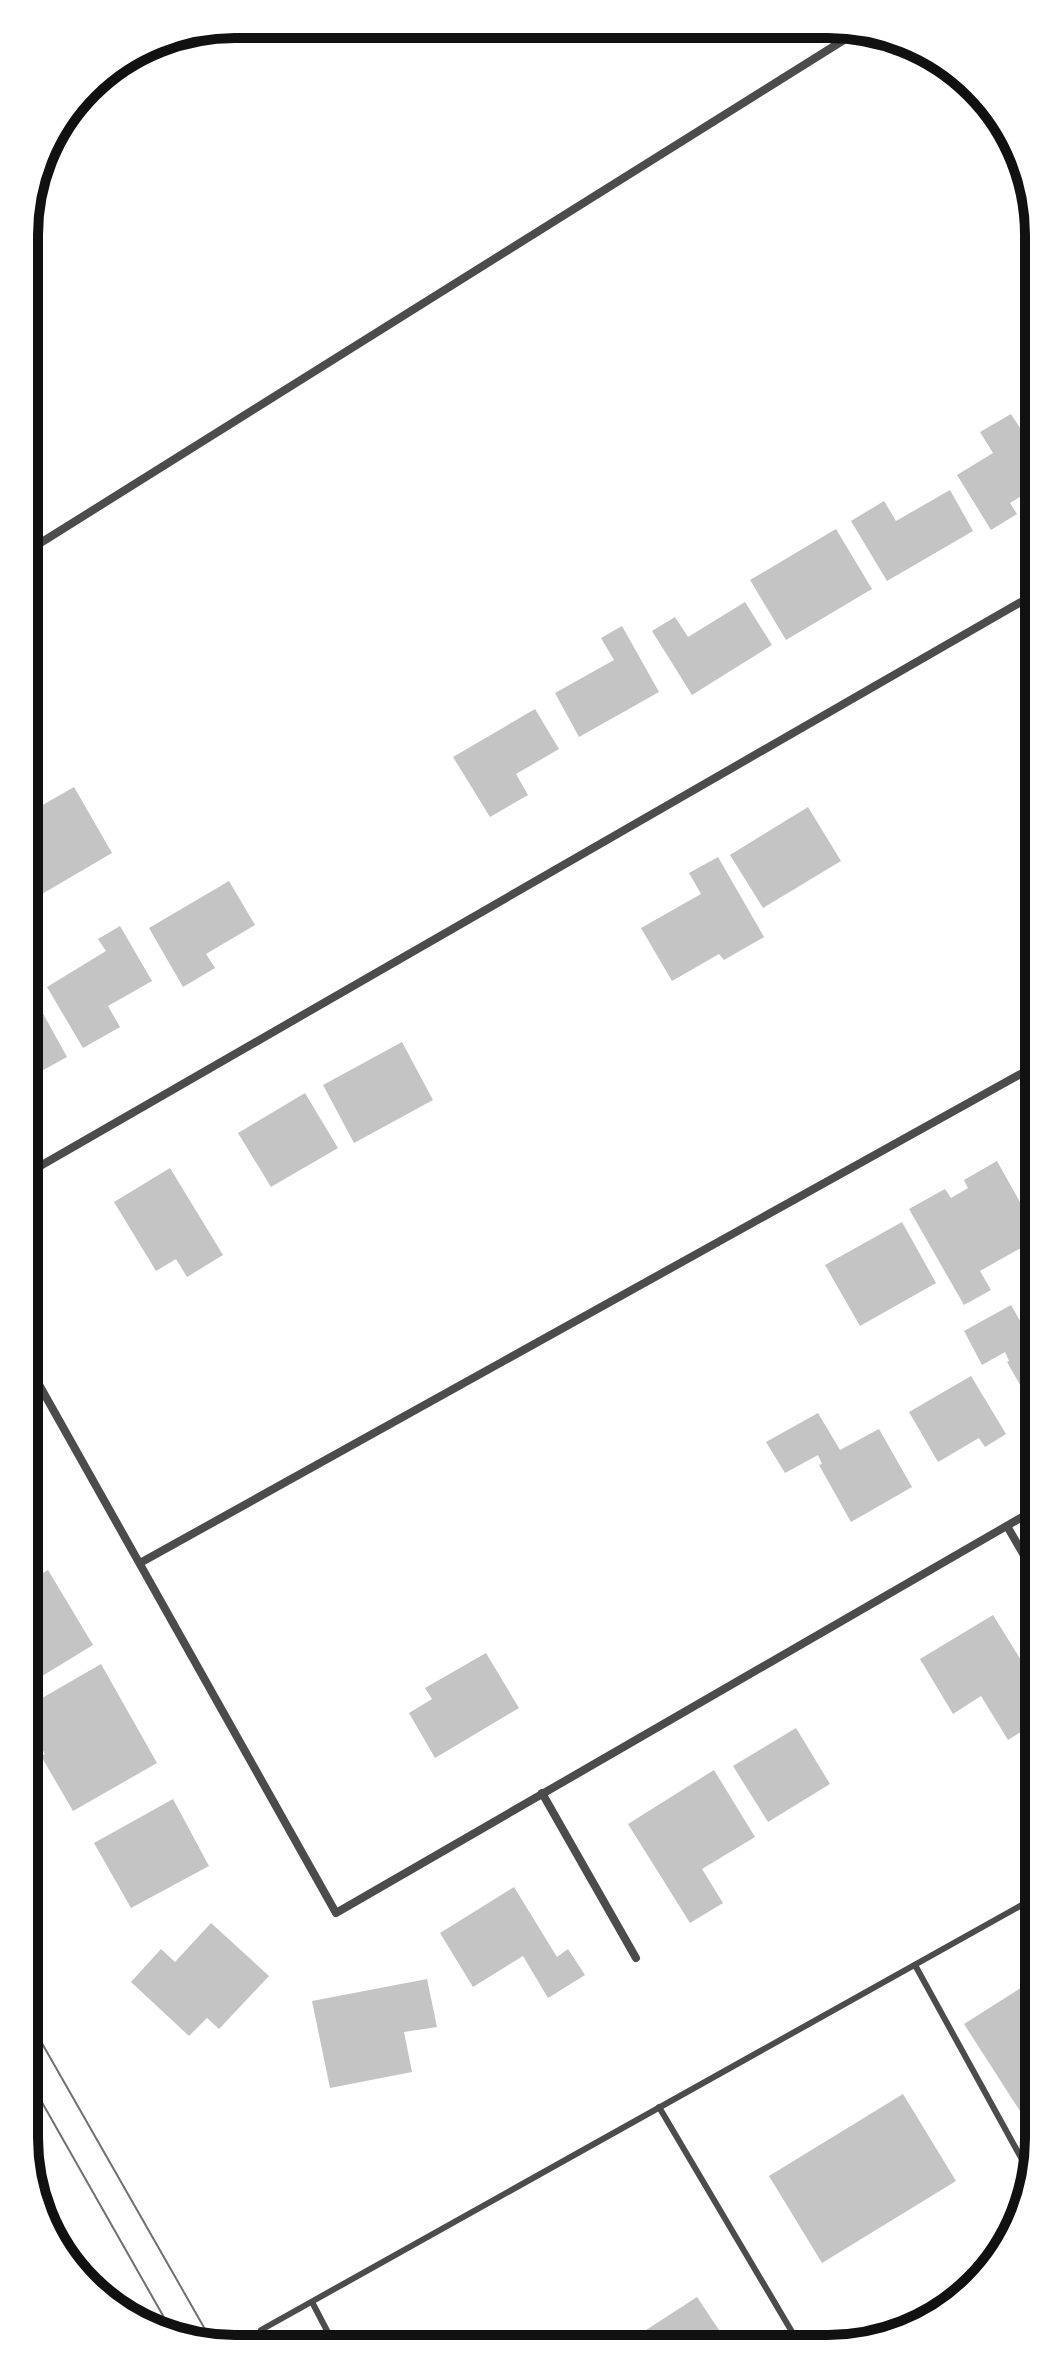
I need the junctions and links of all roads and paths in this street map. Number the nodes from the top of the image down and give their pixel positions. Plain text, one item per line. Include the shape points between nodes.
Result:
1 (845, 39) edge
2 (38, 544) edge
3 (1025, 600) edge
4 (1025, 1072) edge
5 (38, 1167) edge
6 (38, 1383) edge
7 (1025, 1515) edge
8 (1007, 1526) junction
9 (1025, 1557) edge
10 (140, 1563) junction
11 (542, 1793) junction
12 (1025, 1903) edge
13 (636, 1958) dead end
14 (915, 1965) junction
15 (659, 2107) junction
16 (1023, 2162) edge
17 (312, 2302) junction
18 (261, 2330) dead end
19 (329, 2335) edge
20 (794, 2335) edge

1 - 2 street
3 - 5 street
4 - 10 street
6 - 10 street
7 - 8 street
8 - 9 street
8 - 11 street
10 - 11 street via 336,1913
11 - 13 street
12 - 14 lane
14 - 15 lane
14 - 16 lane
15 - 17 lane
15 - 20 lane
17 - 18 lane
17 - 19 lane

